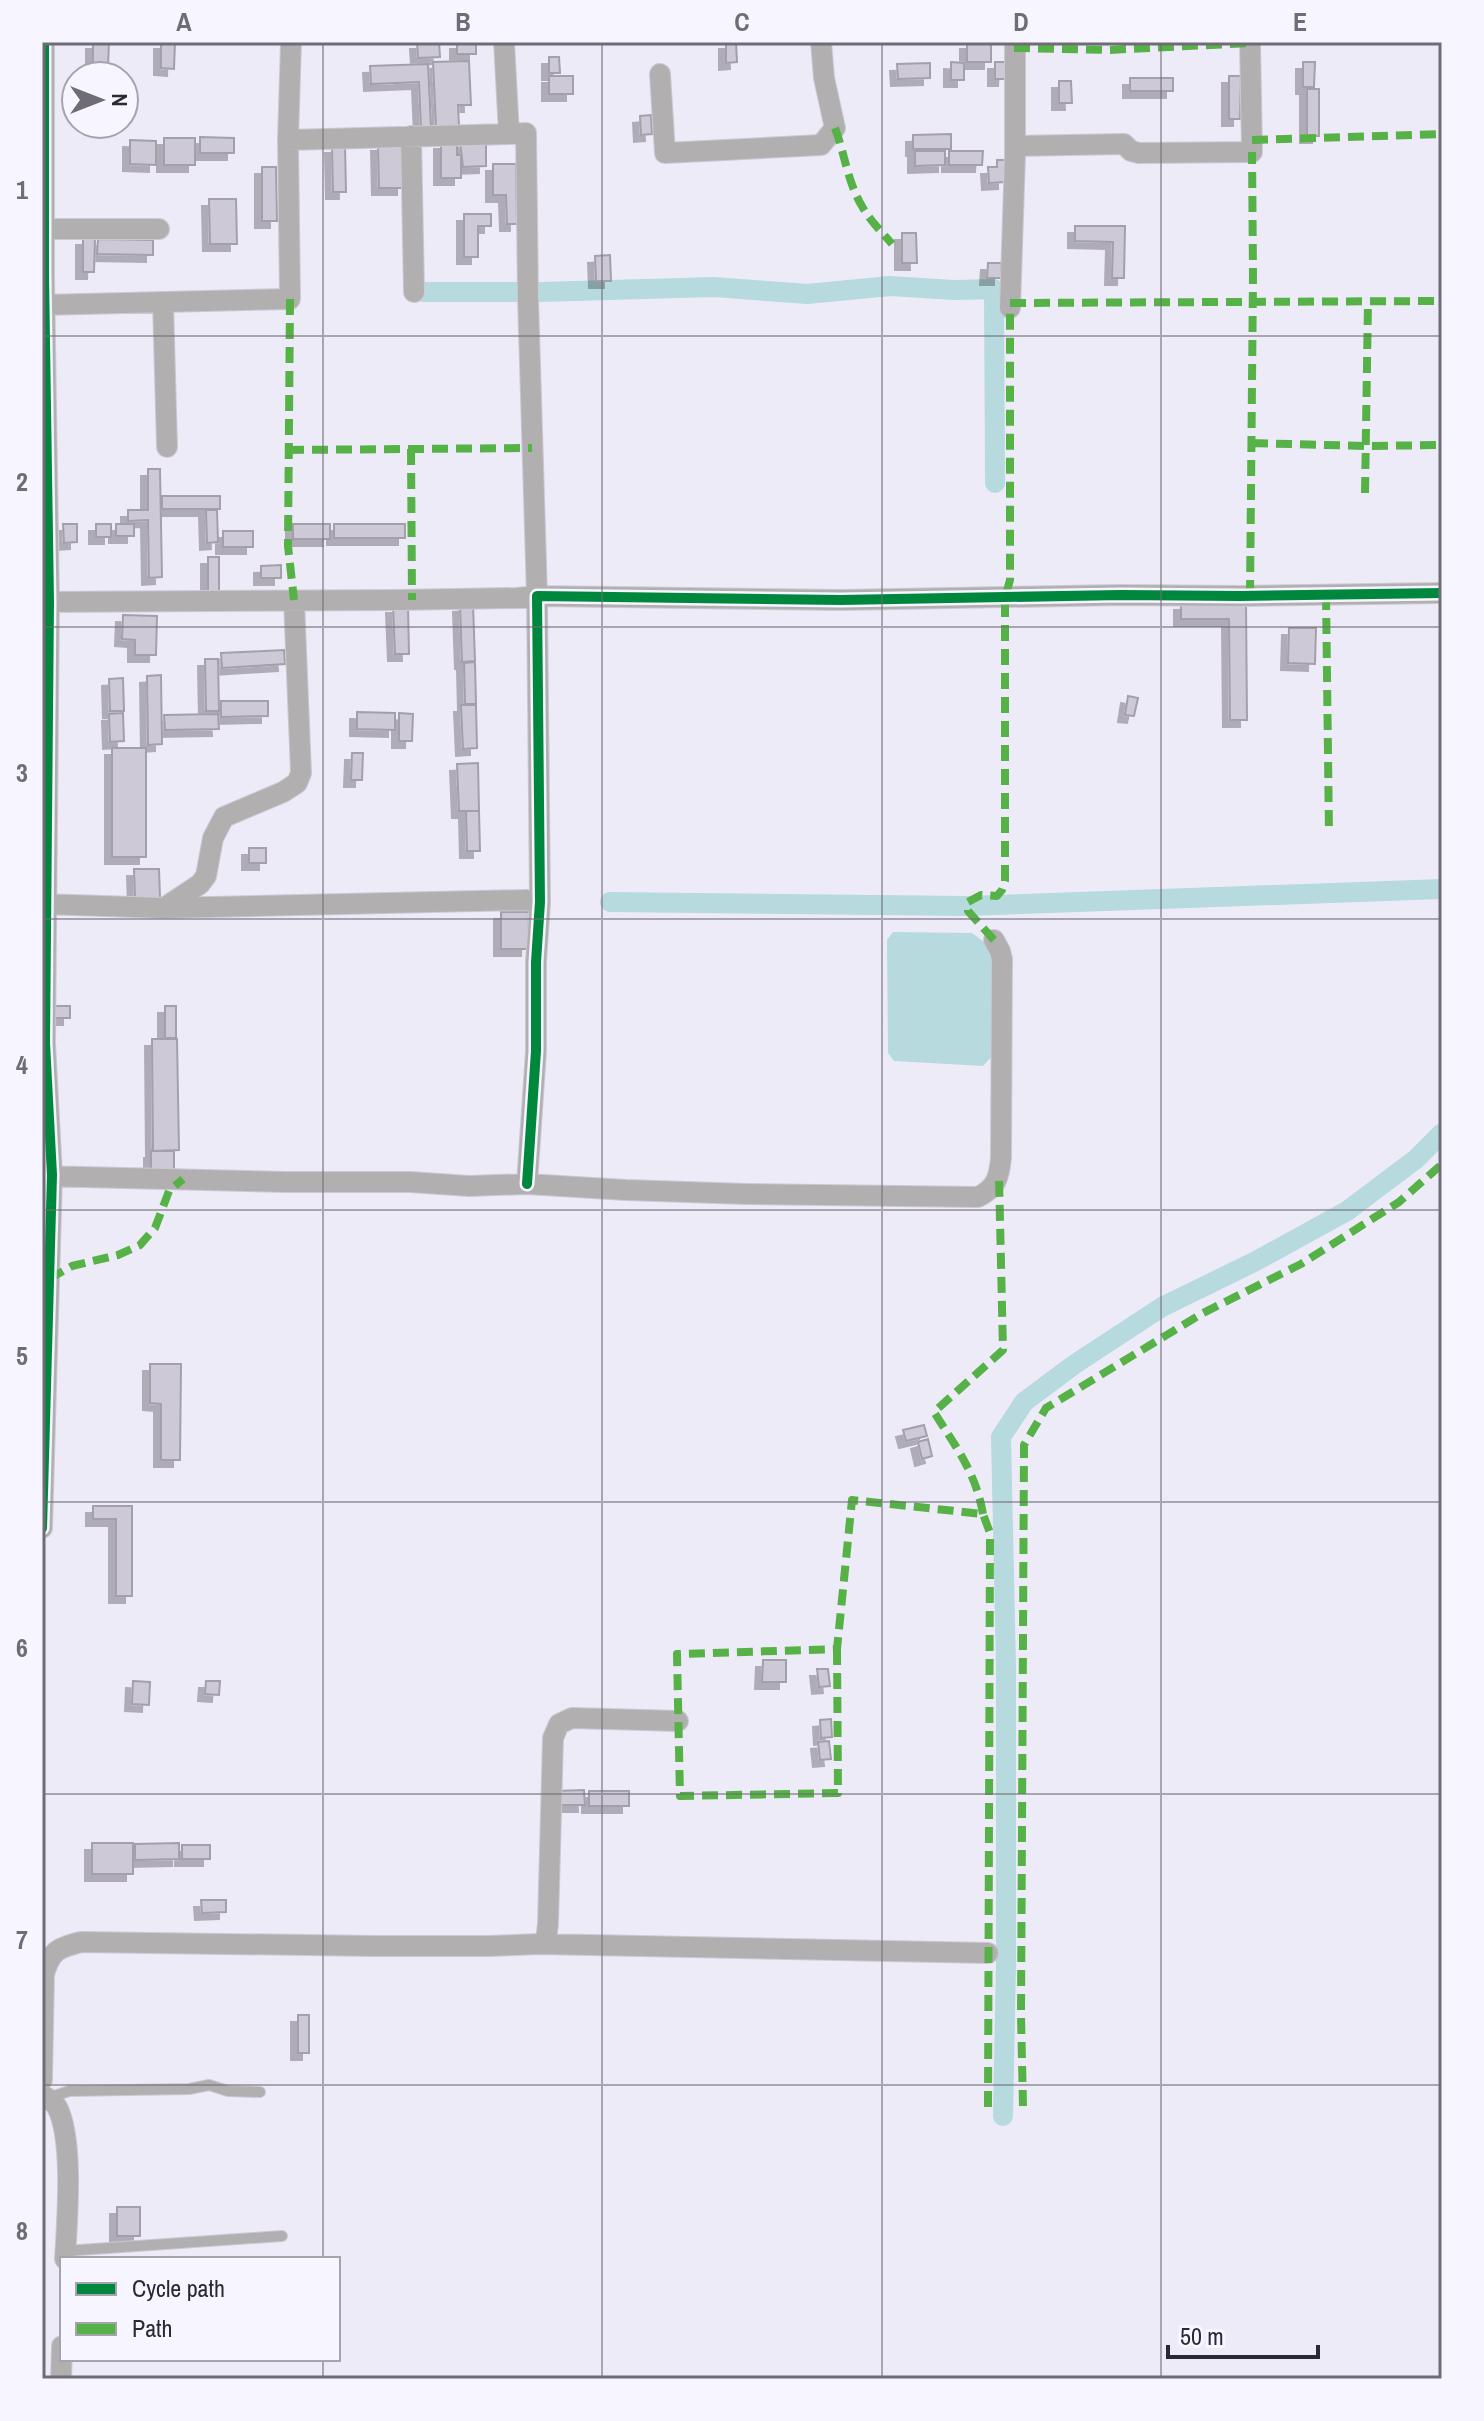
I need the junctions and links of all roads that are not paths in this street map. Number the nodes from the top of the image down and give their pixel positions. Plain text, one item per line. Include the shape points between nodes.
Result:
1 (44, 42) edge
2 (291, 42) edge
3 (504, 42) edge
4 (821, 42) edge
5 (1015, 42) edge
6 (1250, 42) edge
7 (660, 74) dead end
8 (509, 134) junction
9 (411, 136) junction
10 (288, 140) junction
11 (1015, 146) junction
12 (45, 229) junction
13 (159, 229) dead end
14 (414, 292) dead end
15 (163, 302) junction
16 (43, 305) edge
17 (1010, 308) dead end
18 (167, 447) dead end
19 (1442, 593) edge
20 (537, 596) junction
21 (294, 600) junction
22 (45, 602) edge
23 (540, 902) junction
24 (44, 904) edge
25 (164, 908) junction
26 (994, 940) dead end
27 (47, 1175) edge
28 (527, 1184) junction
29 (42, 1528) edge
30 (678, 1721) dead end
31 (540, 1944) junction
32 (988, 1953) dead end
33 (43, 2032) edge
34 (44, 2091) edge
35 (260, 2092) dead end
36 (282, 2236) dead end
37 (65, 2255) edge

1 - 12 street
2 - 10 street
3 - 8 street
4 - 7 street via 835,128 821,145 665,153
5 - 11 street
6 - 11 street via 1252,152 1139,153 1124,144
8 - 9 street
8 - 20 street via 526,133
9 - 10 street
9 - 14 street
10 - 15 street via 290,299
11 - 17 street
12 - 13 street
12 - 16 street
15 - 16 street
15 - 18 street
16 - 22 street
19 - 20 street via 841,600
20 - 21 street
20 - 23 street
21 - 22 street
21 - 25 street via 301,773 297,783 224,817 213,838 206,876
22 - 24 street
23 - 25 street
23 - 28 street
24 - 25 street
24 - 27 street
26 - 28 street via 1002,959 1001,1158 999,1177 984,1194 747,1194
27 - 28 street
27 - 29 street
30 - 31 street via 572,1718 559,1724 553,1738 548,1924 546,1940
31 - 32 street
31 - 33 street via 81,1942 57,1949 48,1960
33 - 34 street
34 - 35 lane via 209,2085
34 - 37 street via 57,2106 63,2127
36 - 37 lane

